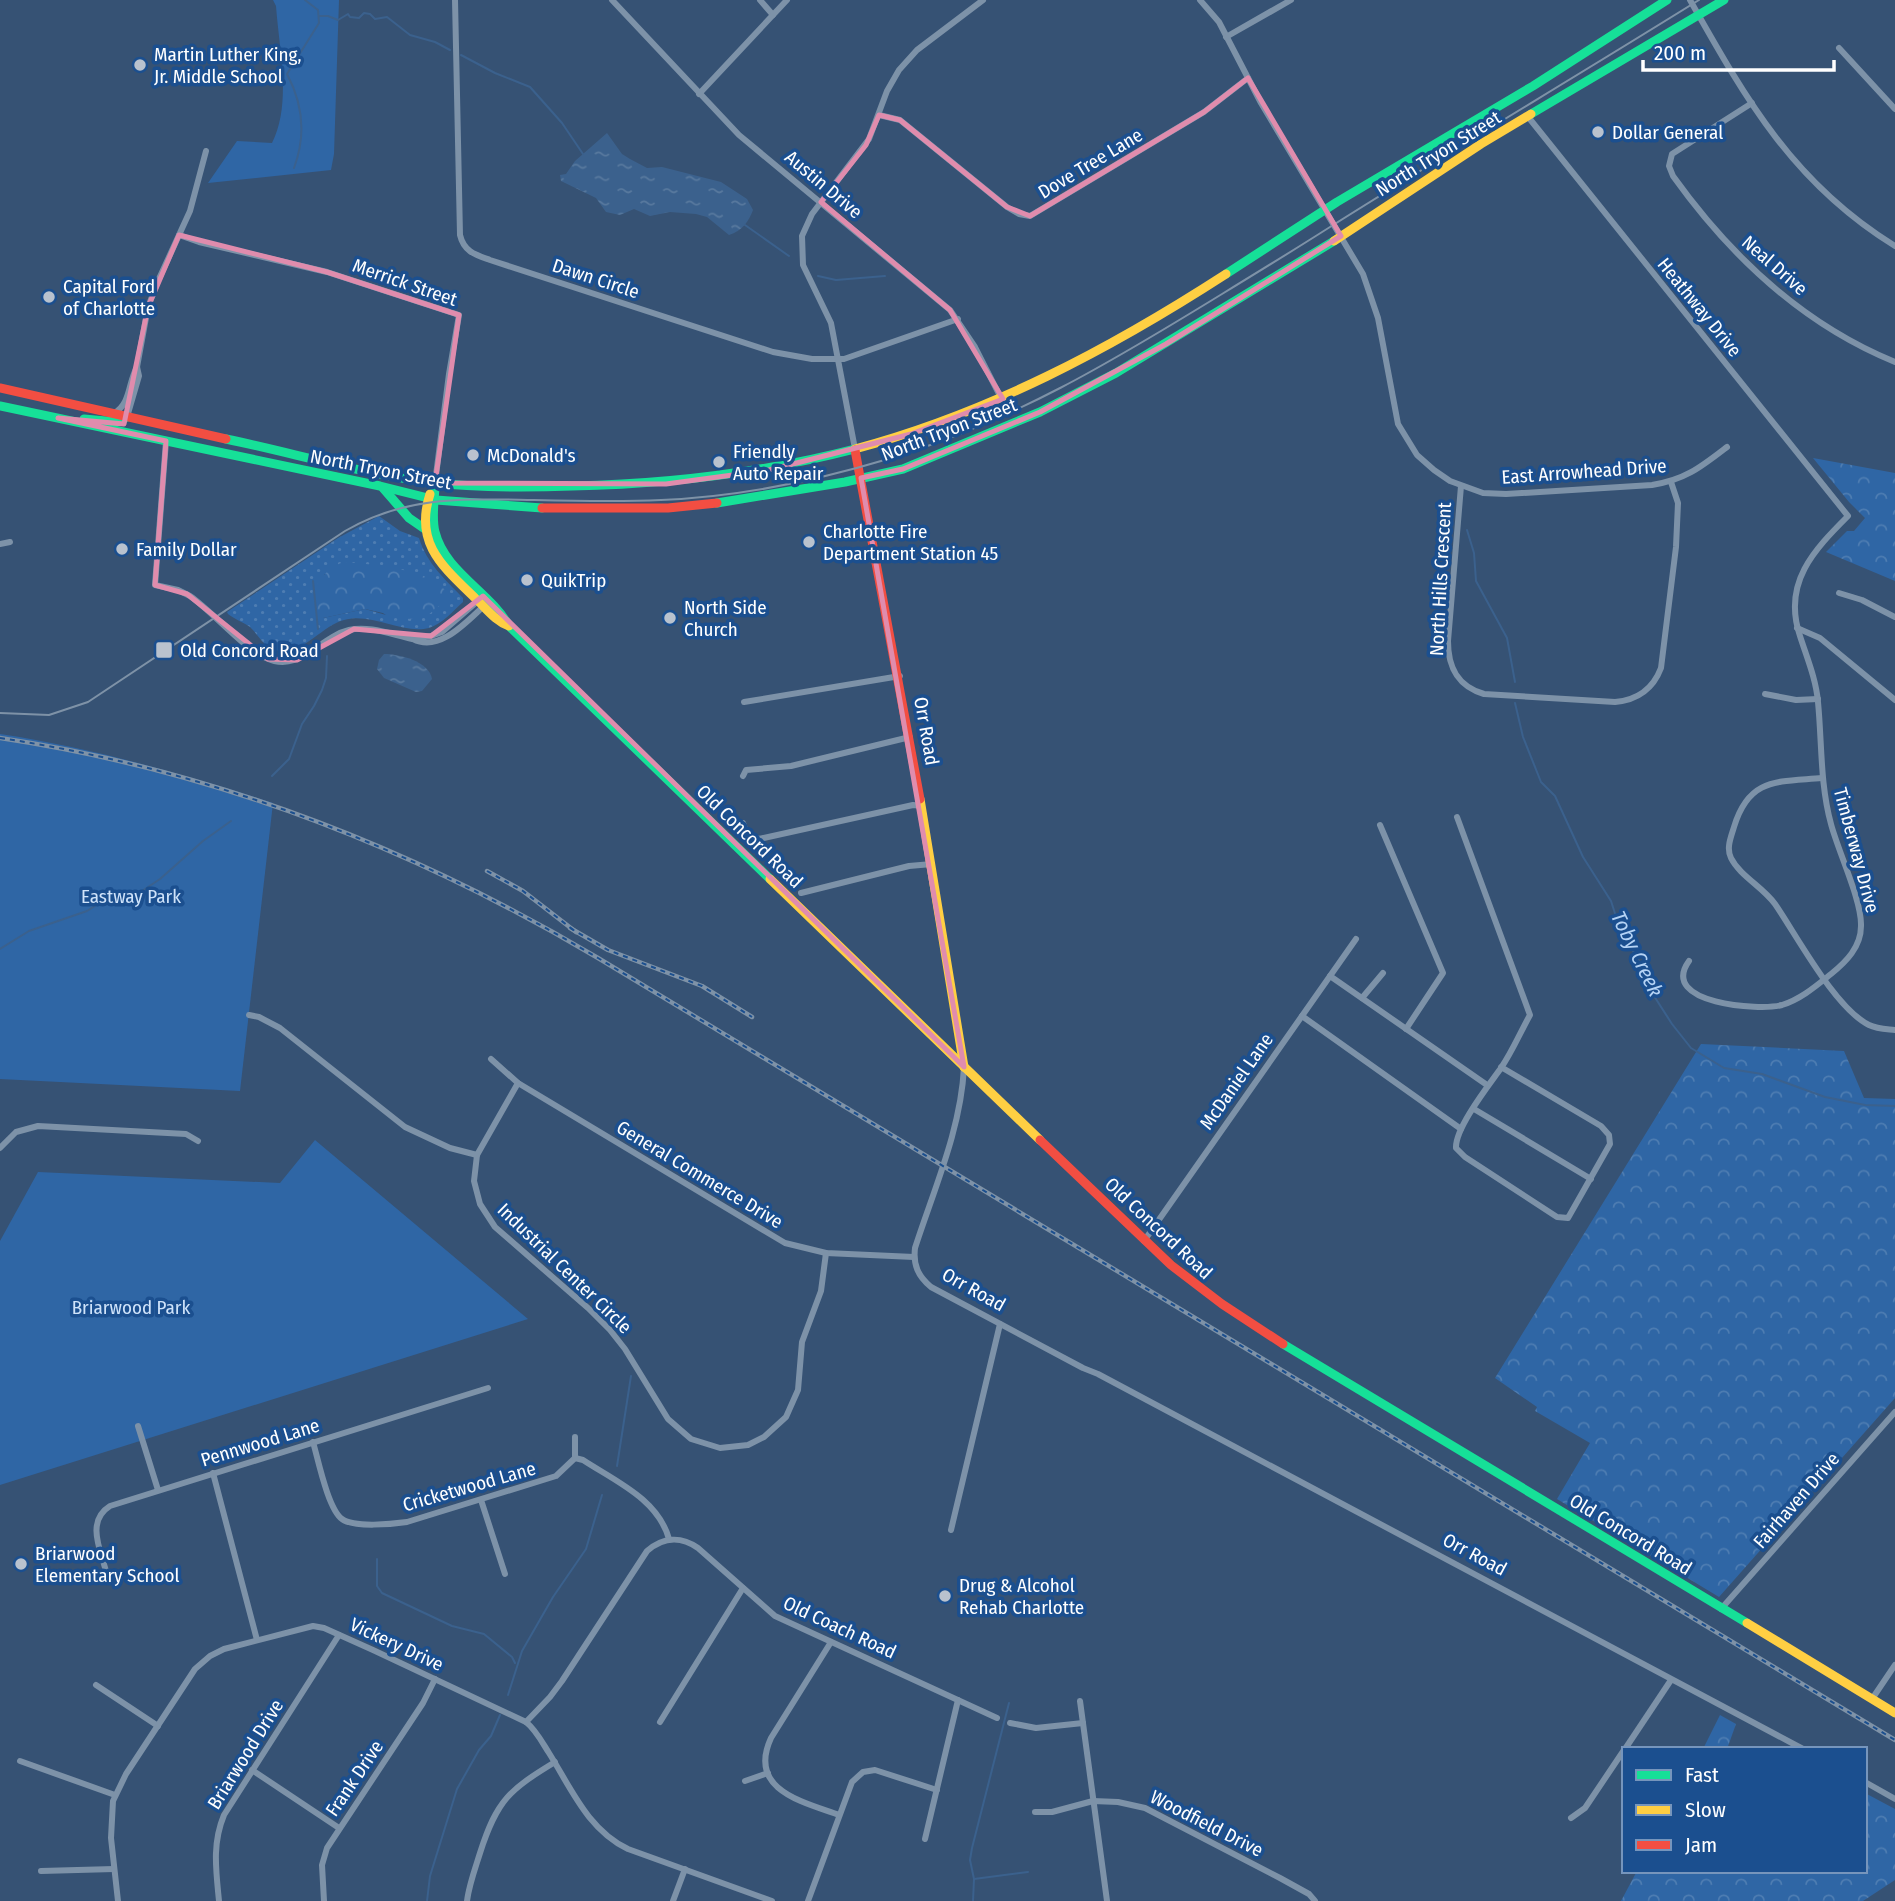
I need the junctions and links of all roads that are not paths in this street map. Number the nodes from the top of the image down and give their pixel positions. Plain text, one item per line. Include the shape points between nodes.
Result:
1 (455, 0) edge
2 (612, 0) edge
3 (760, 0) edge
4 (787, 0) edge
5 (983, 0) edge
6 (1200, 0) edge
7 (1291, 0) edge
8 (1667, 0) edge
9 (1690, 0) edge
10 (1724, 0) edge
11 (773, 15) junction
12 (1699, 16) junction
13 (1226, 37) junction
14 (1839, 48) dead end
15 (1248, 78) junction
16 (699, 94) junction
17 (1752, 103) junction
18 (1895, 109) edge
19 (879, 115) junction
20 (1529, 118) junction
21 (206, 151) dead end
22 (821, 202) junction
23 (1326, 210) junction
24 (179, 235) junction
25 (1341, 236) junction
26 (1895, 246) edge
27 (958, 319) junction
28 (838, 360) junction
29 (1895, 362) edge
30 (137, 367) junction
31 (0, 388) edge
32 (1002, 400) junction
33 (0, 406) edge
34 (113, 414) junction
35 (127, 417) junction
36 (58, 418) junction
37 (166, 441) junction
38 (1727, 447) dead end
39 (855, 450) junction
40 (860, 478) junction
41 (1671, 482) junction
42 (435, 483) junction
43 (380, 485) junction
44 (1461, 486) junction
45 (432, 499) junction
46 (1848, 516) joint
47 (425, 529) junction
48 (10, 542) dead end
49 (0, 544) edge
50 (1839, 593) dead end
51 (483, 601) junction
52 (1895, 617) edge
53 (1797, 628) junction
54 (900, 676) junction
55 (1765, 694) dead end
56 (1818, 699) junction
57 (1895, 700) edge
58 (744, 702) dead end
59 (911, 737) junction
60 (743, 776) dead end
61 (1822, 778) junction
62 (922, 806) junction
63 (1457, 817) dead end
64 (743, 823) dead end
65 (1380, 825) dead end
66 (932, 863) junction
67 (801, 893) dead end
68 (1356, 939) dead end
69 (1689, 961) dead end
70 (1383, 973) dead end
71 (1330, 976) junction
72 (1825, 979) junction
73 (1362, 998) junction
74 (249, 1015) dead end
75 (1302, 1016) junction
76 (1406, 1029) junction
77 (1895, 1030) edge
78 (491, 1059) dead end
79 (964, 1067) junction
80 (1501, 1067) junction
81 (518, 1083) junction
82 (1486, 1085) junction
83 (1474, 1109) junction
84 (1461, 1129) junction
85 (198, 1141) dead end
86 (0, 1148) edge
87 (477, 1156) junction
88 (1591, 1179) junction
89 (1144, 1241) junction
90 (826, 1253) junction
91 (914, 1257) junction
92 (1000, 1324) junction
93 (488, 1388) dead end
94 (1895, 1412) edge
95 (138, 1426) dead end
96 (575, 1437) dead end
97 (313, 1442) junction
98 (575, 1458) junction
99 (213, 1473) junction
100 (158, 1490) junction
101 (481, 1500) junction
102 (950, 1530) dead end
103 (669, 1539) junction
104 (106, 1571) dead end
105 (505, 1574) dead end
106 (743, 1588) junction
107 (1721, 1609) junction
108 (340, 1635) junction
109 (257, 1640) junction
110 (831, 1642) junction
111 (1895, 1665) edge
112 (435, 1679) junction
113 (1671, 1680) junction
114 (96, 1685) dead end
115 (1872, 1699) junction
116 (958, 1700) junction
117 (1080, 1700) dead end
118 (1895, 1713) edge
119 (998, 1718) dead end
120 (526, 1722) junction
121 (660, 1722) dead end
122 (1010, 1723) dead end
123 (1083, 1723) junction
124 (158, 1726) junction
125 (1625, 1747) edge
126 (1799, 1747) edge
127 (1622, 1752) edge
128 (20, 1761) dead end
129 (555, 1762) junction
130 (252, 1770) junction
131 (768, 1773) junction
132 (745, 1781) dead end
133 (1867, 1783) edge
134 (937, 1790) junction
135 (115, 1795) junction
136 (1895, 1798) edge
137 (1093, 1801) junction
138 (1035, 1812) dead end
139 (839, 1815) junction
140 (1571, 1818) dead end
141 (339, 1828) junction
142 (925, 1839) dead end
143 (114, 1869) junction
144 (685, 1869) junction
145 (41, 1871) dead end
146 (118, 1901) edge
147 (219, 1901) edge
148 (324, 1901) edge
149 (467, 1901) edge
150 (673, 1901) edge
151 (772, 1901) edge
152 (808, 1901) edge
153 (1107, 1901) edge
154 (1315, 1901) edge

1 - 28 street, Dawn Circle via 460,235 469,251 773,352
2 - 16 street, Austin Drive
3 - 11 street
4 - 11 street
5 - 19 street, Orr Road via 907,59 891,83
6 - 13 street, East Arrowhead Drive
7 - 13 street
8 - 23 main road, North Tryon Street via 1513,99
9 - 12 street
10 - 12 main road, North Tryon Street
11 - 16 street
12 - 17 street
12 - 20 main road, North Tryon Street
13 - 15 street, East Arrowhead Drive
14 - 18 street
15 - 19 street, Dove Tree Lane via 1204,111 1030,216 1007,206 900,120
15 - 23 street, East Arrowhead Drive
16 - 22 street, Austin Drive via 740,135
17 - 26 street via 1780,145 1818,188
17 - 29 street, Neal Drive via 1676,150 1670,157 1673,176 1741,260 1775,290 1817,321
19 - 22 street, Orr Road via 866,145
20 - 25 main road, North Tryon Street
20 - 46 street, Heathway Drive
21 - 24 street
22 - 27 street, Austin Drive via 919,281
22 - 28 street, Orr Road via 806,226 801,251 803,265 831,323
23 - 25 street, East Arrowhead Drive
23 - 32 main road, North Tryon Street via 1177,306
24 - 30 street via 148,307
24 - 42 street, Merrick Street via 327,272 460,314
25 - 40 main road, North Tryon Street via 1166,344 1040,412 903,469
25 - 44 street, East Arrowhead Drive via 1375,303 1403,435 1422,460
27 - 28 street, Dawn Circle
27 - 32 street, Austin Drive
28 - 39 street, Orr Road
30 - 34 street via 124,405
30 - 35 street via 139,376
31 - 34 main road, North Tryon Street
32 - 39 main road, North Tryon Street
33 - 36 main road, North Tryon Street
34 - 35 main road, North Tryon Street
35 - 36 main road via 117,422
35 - 42 main road, North Tryon Street
36 - 37 main road, North Tryon Street
37 - 43 main road, North Tryon Street
37 - 51 street via 155,585 187,594 258,654 274,661 300,659 352,629 413,639 431,636
38 - 41 street, East Arrowhead Drive via 1692,474
39 - 40 main road, Orr Road
39 - 42 main road, North Tryon Street via 769,470 666,484 502,487
40 - 45 main road, North Tryon Street via 738,501 668,508 536,508
40 - 54 main road, Orr Road
41 - 44 street, East Arrowhead Drive via 1506,494
41 - 44 street, North Hills Crescent via 1678,503 1676,547 1661,668 1656,681 1642,694 1615,702 1484,694 1471,690 1455,675 1448,641
42 - 45 main road, Old Concord Road
43 - 45 main road, North Tryon Street
43 - 47 main road
45 - 47 main road, Old Concord Road
45 - 51 main road, Old Concord Road via 443,552
46 - 53 street, Timberway Drive via 1815,550 1802,573 1795,604
47 - 51 main road, Old Concord Road via 440,565
48 - 49 street
50 - 52 street
51 - 79 main road, Old Concord Road via 504,616 509,626
53 - 56 street, Timberway Drive
53 - 57 street via 1820,638
54 - 58 street
54 - 59 main road, Orr Road
55 - 56 street
56 - 61 street, Timberway Drive
59 - 60 street via 791,766 746,770
59 - 62 main road, Orr Road
61 - 72 street, Timberway Drive via 1830,824 1861,925 1851,955
61 - 72 street via 1773,782 1753,792 1736,822 1729,850 1735,864 1774,902
62 - 64 street via 759,839 747,834
62 - 66 main road, Orr Road
63 - 80 street via 1530,1015
65 - 76 street via 1443,973
66 - 67 street
66 - 79 main road, Orr Road
68 - 71 street, McDaniel Lane
69 - 72 street, Timberway Drive via 1684,982 1696,995 1758,1008 1794,1000
70 - 73 street
71 - 73 street
71 - 75 street, McDaniel Lane
72 - 77 street via 1861,1020
73 - 76 street
74 - 87 street via 280,1028 405,1127
75 - 84 street
75 - 89 street, McDaniel Lane
76 - 82 street
78 - 81 street, General Commerce Drive
79 - 89 main road, Old Concord Road
79 - 91 street, Orr Road via 952,1135
80 - 82 street
80 - 88 street via 1606,1130 1610,1144
81 - 87 street, Industrial Center Circle
81 - 90 street, General Commerce Drive via 772,1236 798,1248
82 - 83 street
83 - 84 street
83 - 88 street
84 - 88 street via 1456,1141 1460,1152 1557,1217 1570,1216
85 - 86 street via 186,1134 38,1126 16,1132
87 - 90 street, Industrial Center Circle via 475,1187 488,1219 610,1330 676,1428 708,1446 733,1447 759,1440 789,1412 798,1390 802,1342 821,1291
89 - 107 main road, Old Concord Road via 1228,1310
90 - 91 street, General Commerce Drive
91 - 92 street, Orr Road via 917,1271 931,1287
92 - 102 street
92 - 113 street, Orr Road
93 - 97 street, Pennwood Lane
94 - 107 street, Fairhaven Drive
95 - 100 street
96 - 98 street
97 - 99 street, Pennwood Lane
97 - 101 street, Cricketwood Lane via 335,1510 349,1522 407,1522
98 - 101 street, Cricketwood Lane via 556,1476
98 - 103 street via 642,1499 659,1516
99 - 100 street, Pennwood Lane
99 - 109 street
100 - 104 street, Pennwood Lane via 115,1504 100,1515 96,1525
101 - 105 street
103 - 106 street, Old Coach Road via 692,1544
103 - 120 street via 646,1551 562,1681
106 - 110 street, Old Coach Road via 775,1616
106 - 121 street
107 - 115 main road, Old Concord Road
108 - 109 street, Vickery Drive via 307,1627
108 - 112 street, Vickery Drive
108 - 130 street, Briarwood Drive
109 - 124 street, Vickery Drive via 204,1660
110 - 116 street, Old Coach Road
110 - 131 street via 769,1742
111 - 115 street
112 - 120 street, Vickery Drive
112 - 141 street, Frank Drive
113 - 125 street
113 - 126 street, Orr Road
114 - 124 street
115 - 118 main road, Old Concord Road
116 - 119 street, Old Coach Road
116 - 134 street
117 - 123 street
120 - 129 street, Vickery Drive
122 - 123 street via 1036,1728
123 - 137 street
124 - 135 street, Vickery Drive
127 - 140 street via 1585,1808
128 - 135 street
129 - 144 street, Vickery Drive via 593,1823 607,1837
129 - 149 street via 518,1785 496,1810
130 - 141 street
130 - 147 street, Briarwood Drive via 218,1829
131 - 132 street
131 - 139 street via 790,1798
133 - 136 street
134 - 139 street via 869,1770 853,1779
134 - 142 street
135 - 143 street, Vickery Drive via 110,1824
137 - 138 street, Woodfield Drive
137 - 153 street
137 - 154 street, Woodfield Drive via 1133,1805 1159,1814
139 - 152 street
141 - 148 street, Frank Drive via 323,1859
143 - 145 street
143 - 146 street, Vickery Drive
144 - 150 street
144 - 151 street, Vickery Drive

